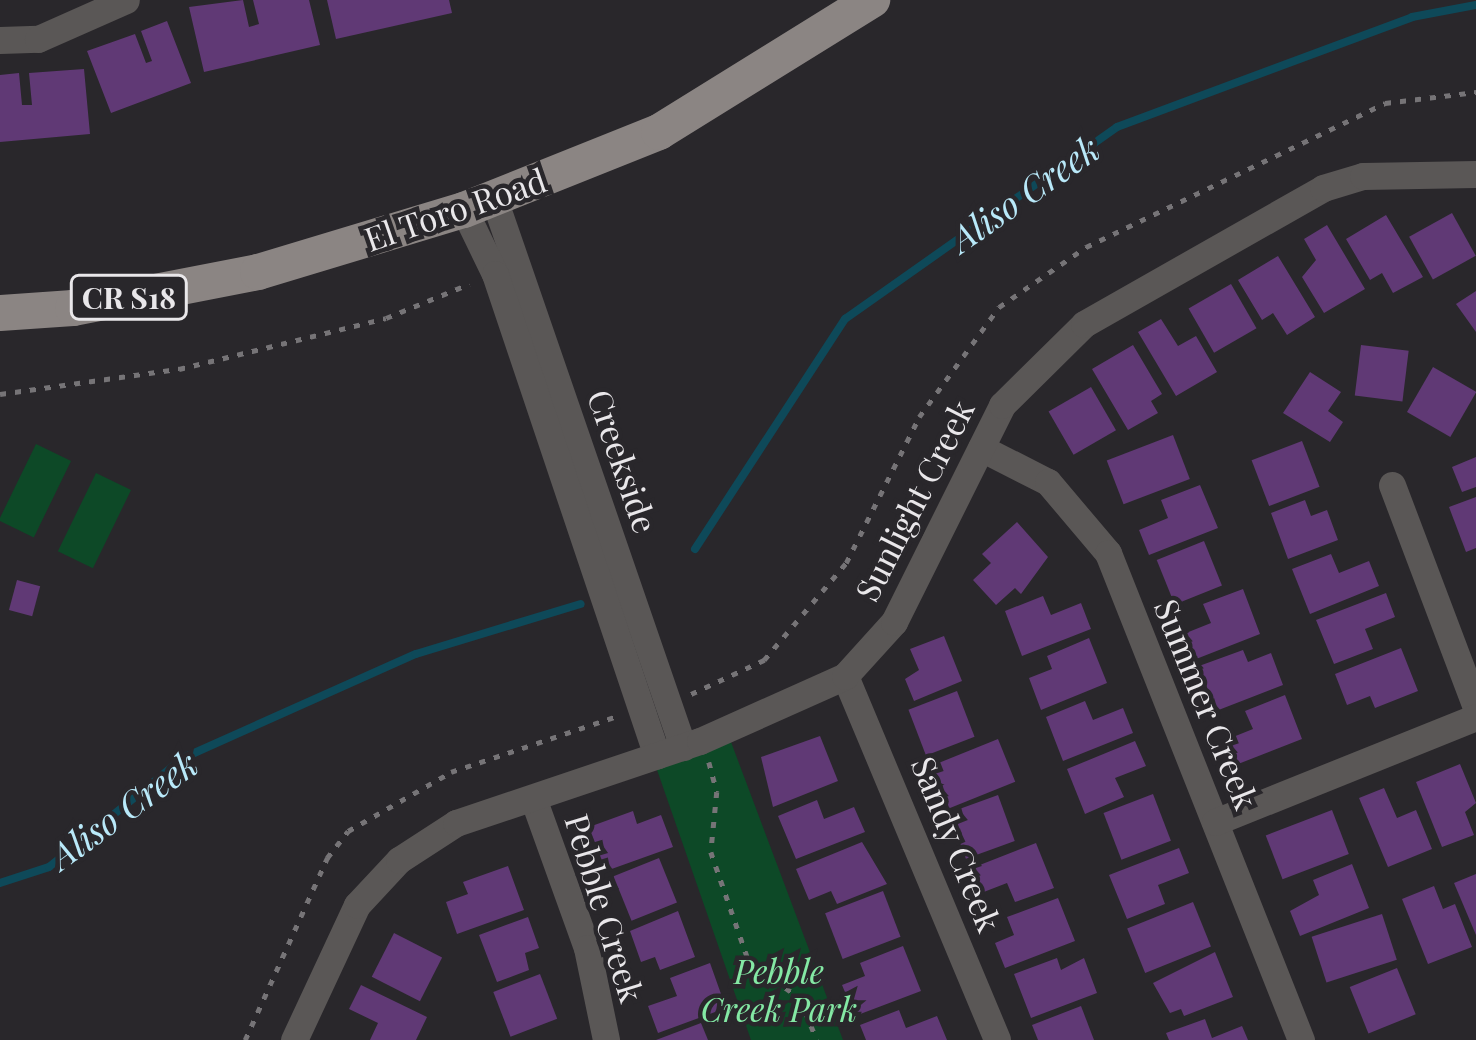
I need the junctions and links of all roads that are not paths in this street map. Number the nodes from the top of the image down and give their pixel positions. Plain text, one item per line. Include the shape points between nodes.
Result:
1 (126, 0) edge
2 (872, 0) edge
3 (0, 40) edge
4 (1476, 173) edge
5 (479, 205) junction
6 (0, 313) edge
7 (980, 448) junction
8 (1392, 485) dead end
9 (845, 676) junction
10 (1476, 706) edge
11 (1476, 717) edge
12 (680, 748) junction
13 (533, 798) junction
14 (1215, 822) junction
15 (294, 1040) edge
16 (606, 1040) edge
17 (997, 1040) edge
18 (1301, 1040) edge

1 - 3 street via 38,39
2 - 5 main road, El Toro Road / CR S18 via 659,132
4 - 7 street, Sunlight Creek via 1363,176 1286,206 1084,324 1016,388
5 - 6 main road, El Toro Road / CR S18 via 257,272 74,308
5 - 12 street, Creekside via 495,274
7 - 9 street, Sunlight Creek via 894,622
7 - 14 street, Summer Creek via 1048,482 1108,554
8 - 10 street
9 - 12 street, Sunlight Creek
9 - 17 street, Sandy Creek
11 - 14 street
12 - 13 street, Sunlight Creek
13 - 15 street, Sunlight Creek via 456,824 399,860 357,905
13 - 16 street, Pebble Creek via 587,948
14 - 18 street, Summer Creek

